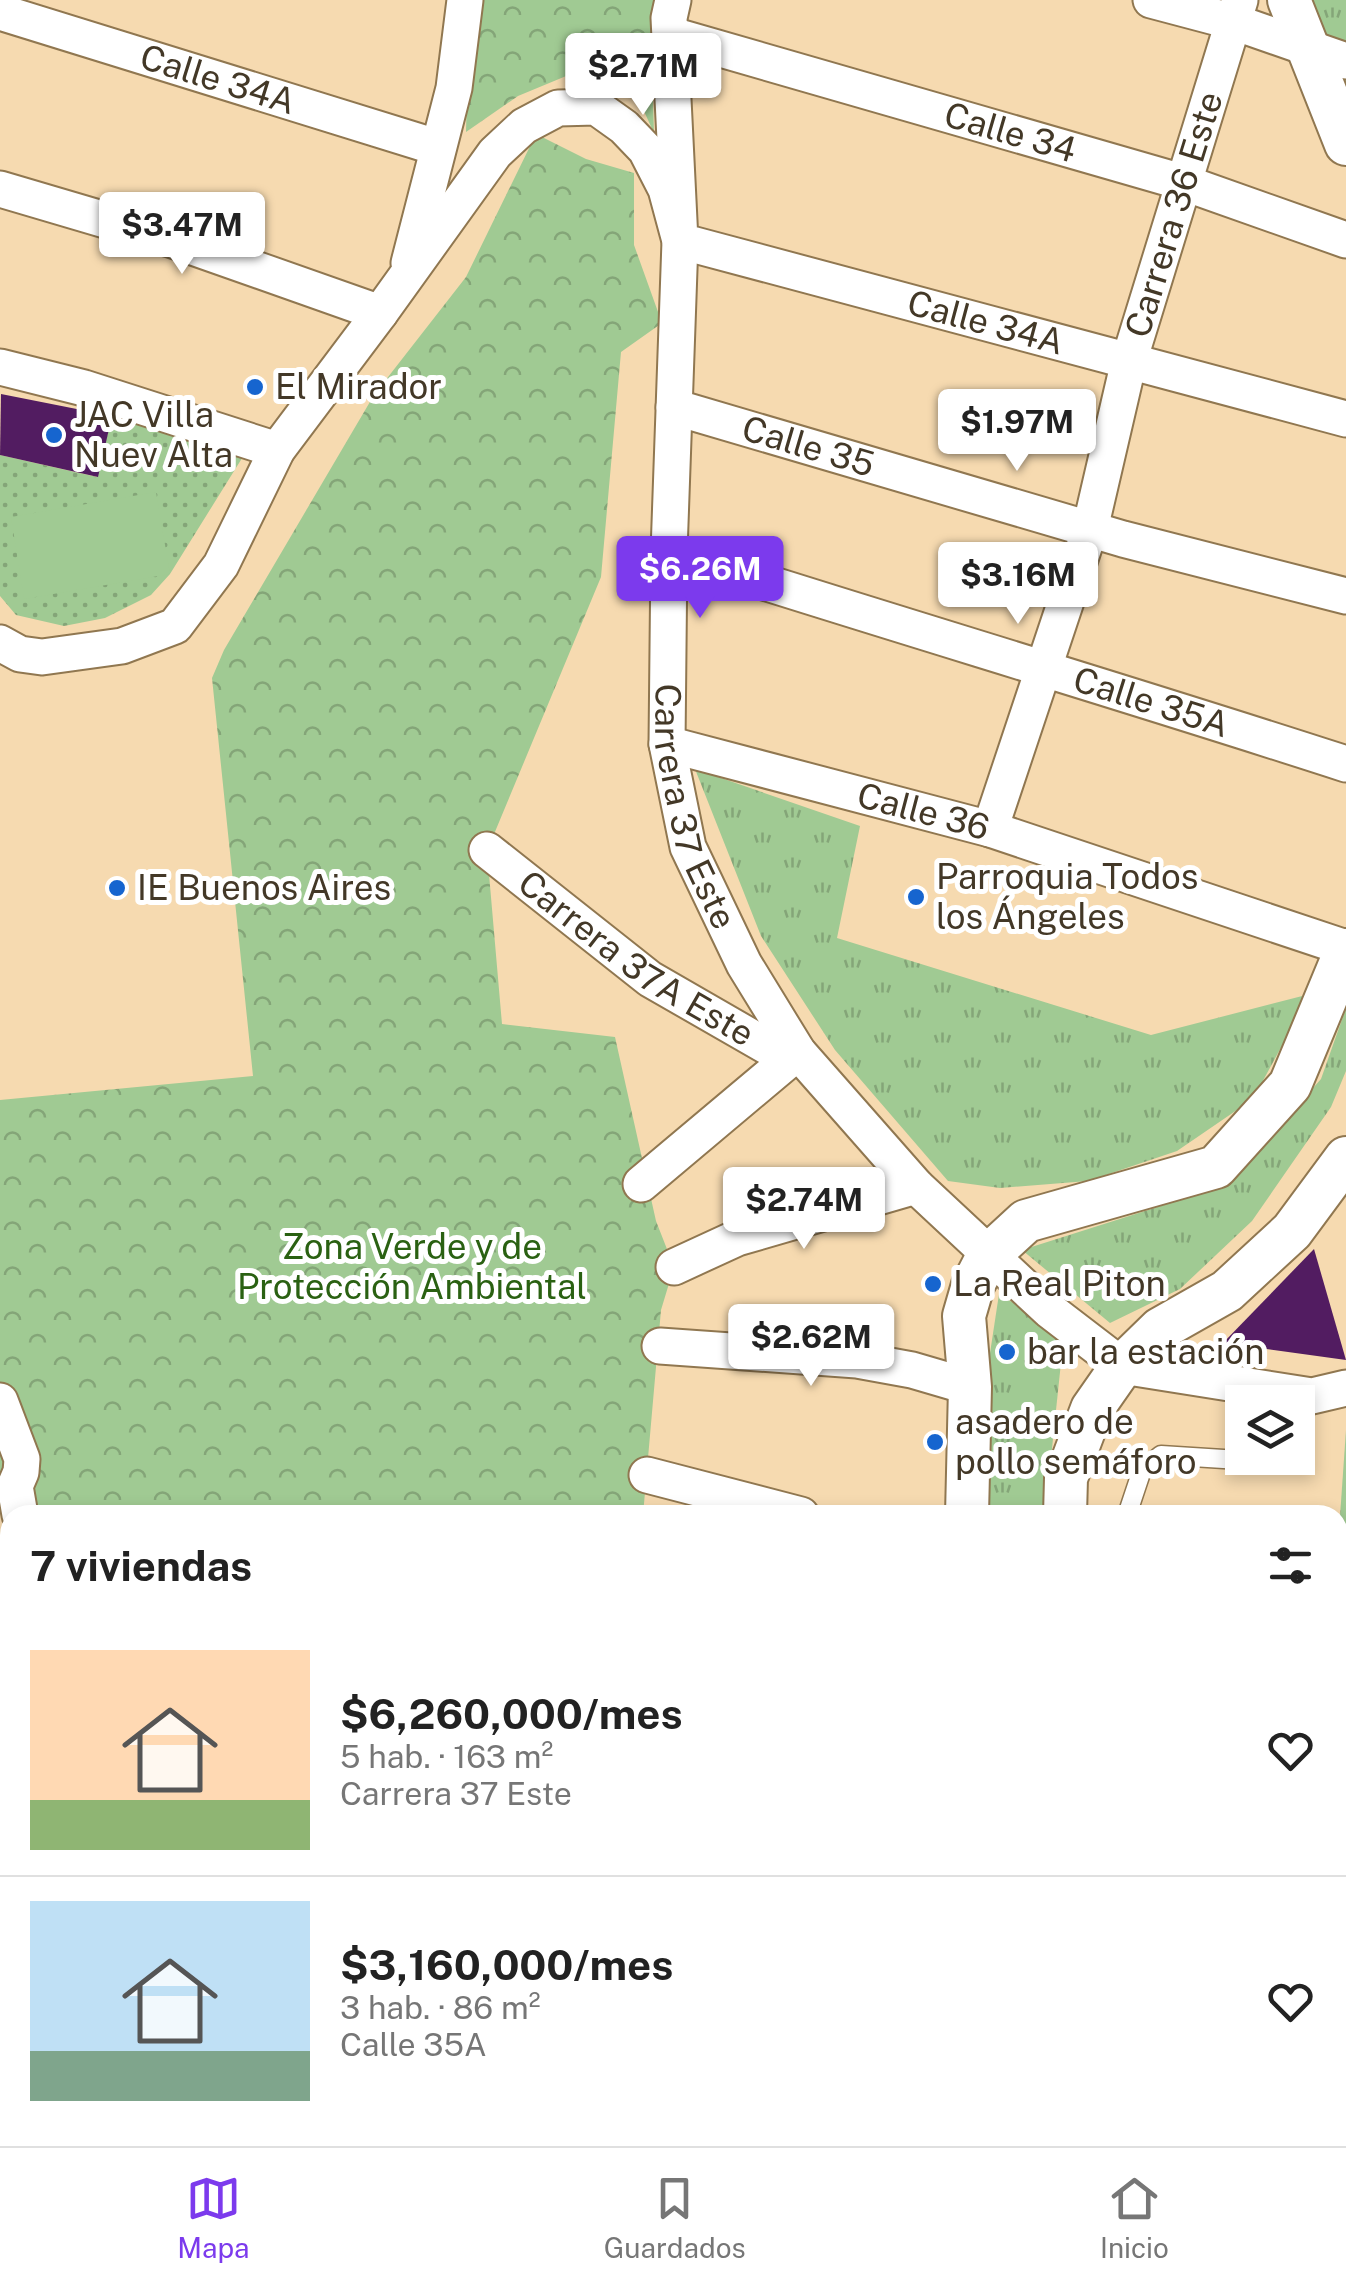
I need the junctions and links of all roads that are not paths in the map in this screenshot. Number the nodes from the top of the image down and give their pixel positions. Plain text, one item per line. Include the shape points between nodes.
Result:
1 (465, 0) edge
2 (1151, 0) edge
3 (1289, 0) edge
4 (1237, 11) edge
5 (3, 14) edge
6 (672, 18) edge
7 (1327, 55) edge
8 (1346, 144) edge
9 (436, 147) junction
10 (1182, 182) junction
11 (0, 189) edge
12 (1346, 240) edge
13 (680, 241) junction
14 (405, 280) junction
15 (380, 313) junction
16 (1129, 361) junction
17 (0, 368) edge
18 (674, 407) junction
19 (1346, 420) edge
20 (276, 450) junction
21 (1090, 529) junction
22 (669, 552) junction
23 (1346, 596) edge
24 (0, 642) edge
25 (1043, 666) junction
26 (667, 744) junction
27 (1346, 764) edge
28 (990, 830) junction
29 (487, 850) dead end
30 (1346, 949) edge
31 (793, 1056) junction
32 (1346, 1158) edge
33 (641, 1184) dead end
34 (916, 1186) junction
35 (988, 1256) junction
36 (674, 1267) dead end
37 (660, 1346) dead end
38 (1122, 1366) junction
39 (970, 1387) junction
40 (1346, 1388) edge
41 (0, 1401) edge
42 (1225, 1460) edge
43 (647, 1475) dead end
44 (12, 1494) edge
45 (762, 1505) edge
46 (968, 1505) edge
47 (1065, 1505) edge
48 (1130, 1505) edge

1 - 9 street via 454,88
2 - 4 street
3 - 7 street
4 - 7 street
4 - 10 street, Carrera 36 Este
5 - 9 street, Calle 34A
6 - 10 street, Calle 34
6 - 13 street, Carrera 37 Este
7 - 8 street
9 - 14 street
10 - 12 street, Calle 34
10 - 16 street, Carrera 36 Este
11 - 15 street via 173,240
13 - 14 street, Carrera 37 Este via 666,189 646,150 596,107 558,108 524,126 495,153
13 - 16 street, Calle 34A
13 - 18 street, Carrera 37 Este
14 - 15 street, Carrera 37 Este
15 - 20 street, Carrera 37 Este
16 - 19 street, Calle 34A
16 - 21 street, Carrera 36 Este
17 - 20 street
18 - 21 street, Calle 35
18 - 22 street, Carrera 37 Este
20 - 24 street, Carrera 37 Este via 221,565 176,626 122,646 42,657
21 - 23 street, Calle 35
21 - 25 street, Carrera 36 Este
22 - 25 street, Calle 35A
22 - 26 street, Carrera 37 Este
25 - 27 street, Calle 35A
25 - 28 street, Carrera 36 Este
26 - 28 street, Calle 36
26 - 31 street, Carrera 37 Este via 688,848
28 - 30 street, Calle 36
29 - 31 street, Carrera 37A Este via 650,979
30 - 35 street via 1290,1085 1216,1167 1026,1221
31 - 33 street
31 - 34 street
32 - 38 street via 1292,1231 1226,1291 1160,1329
34 - 35 street
34 - 36 street via 737,1238
35 - 38 street
35 - 39 street via 964,1316
37 - 39 street via 857,1360
38 - 40 street via 1312,1396
38 - 47 street via 1092,1408 1066,1478
39 - 46 street
41 - 44 street via 22,1459
42 - 48 lane via 1161,1455 1142,1470
43 - 45 street

